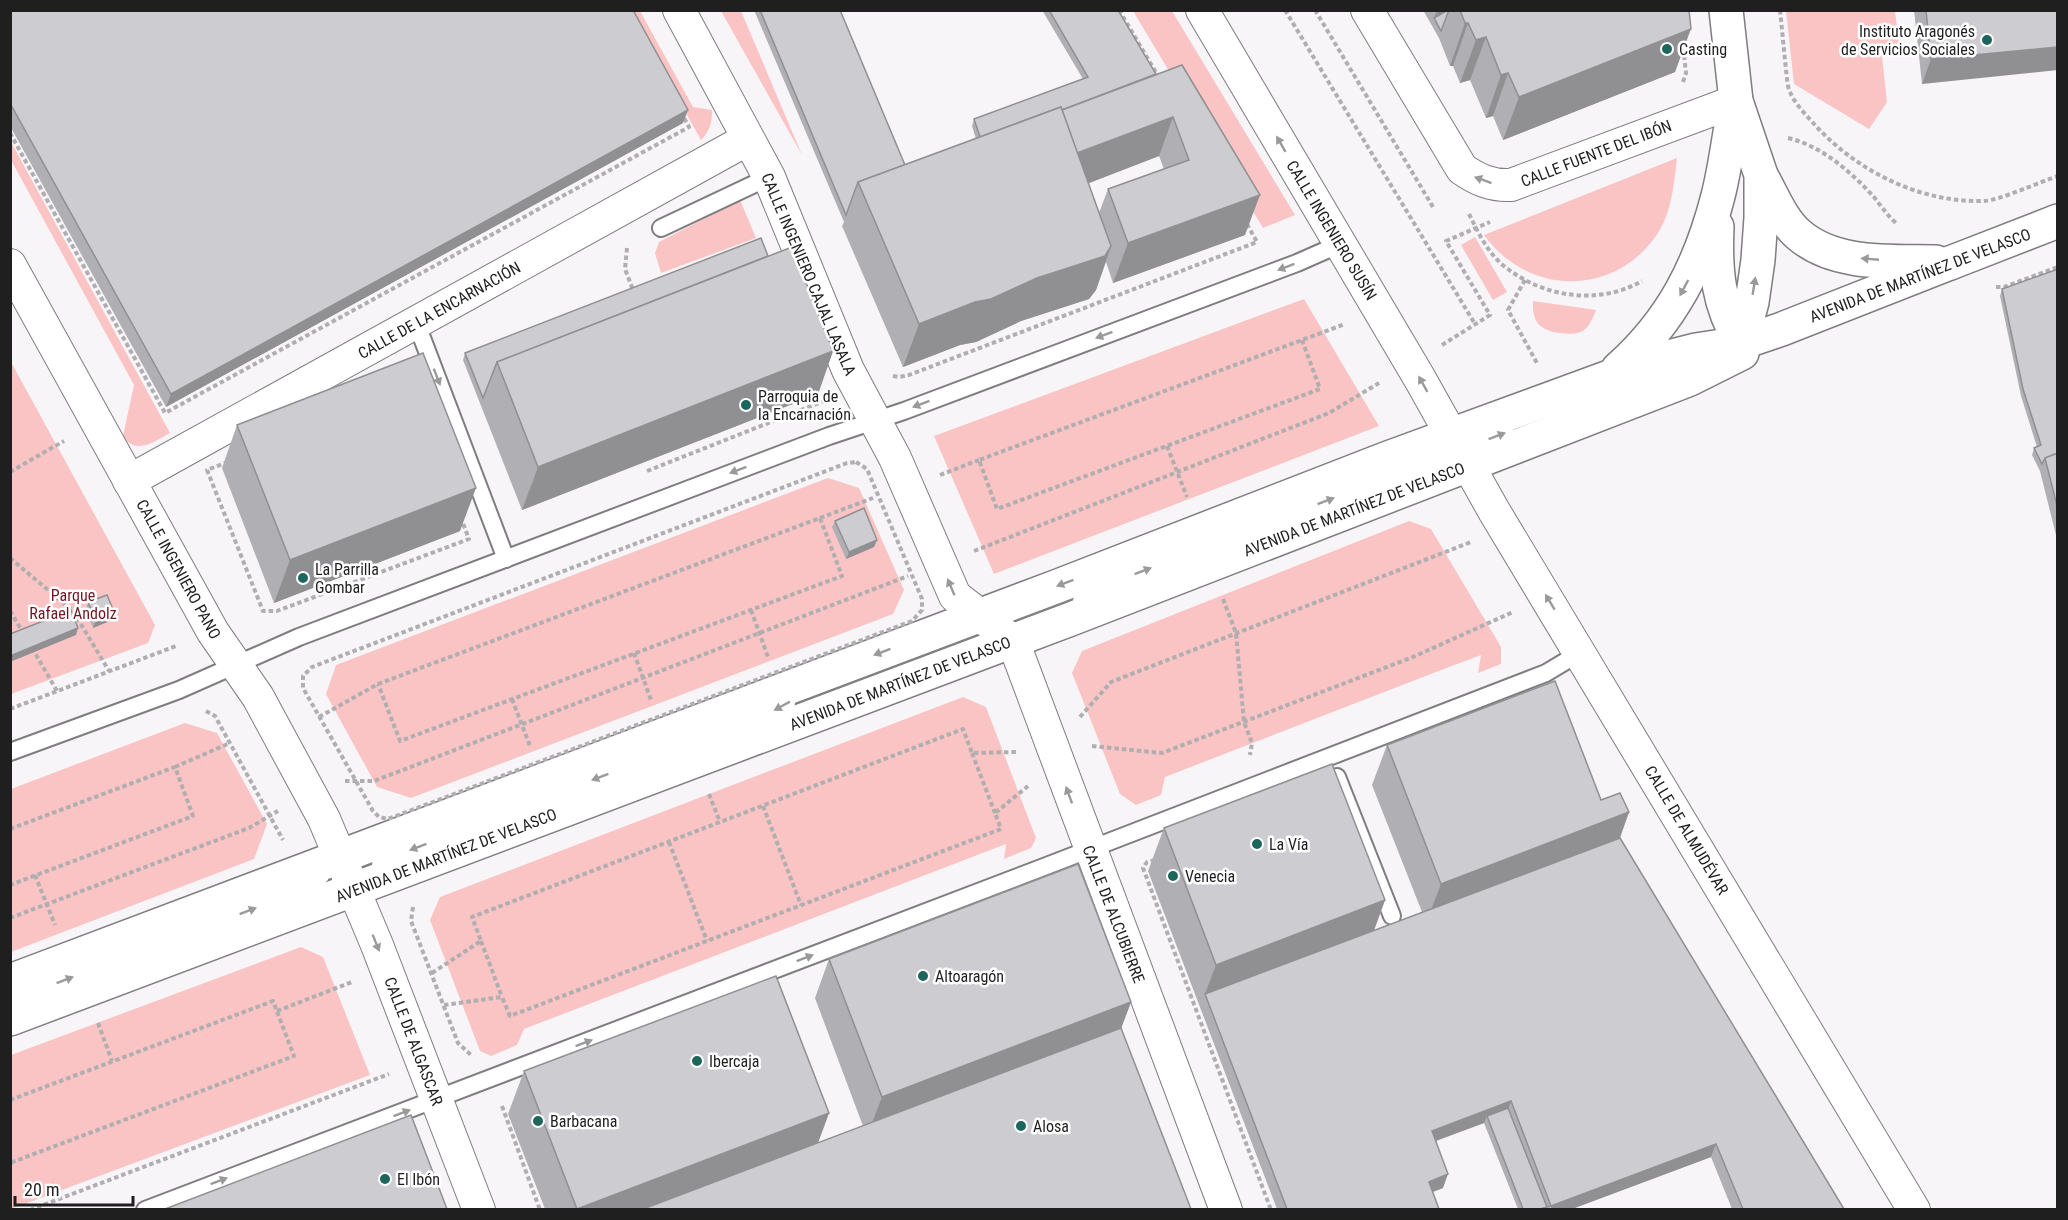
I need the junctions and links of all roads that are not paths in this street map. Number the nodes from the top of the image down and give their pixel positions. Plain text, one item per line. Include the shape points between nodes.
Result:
1 (679, 10) edge
2 (1202, 10) edge
3 (1366, 10) edge
4 (1726, 10) edge
5 (1736, 100) junction
6 (748, 139) junction
7 (1761, 175) junction
8 (770, 177) junction
9 (1719, 194) junction
10 (2058, 221) edge
11 (661, 228) dead end
12 (1340, 244) junction
13 (1950, 263) junction
14 (10, 265) edge
15 (416, 322) junction
16 (1782, 329) junction
17 (1741, 343) junction
18 (1610, 376) junction
19 (876, 421) junction
20 (1460, 450) junction
21 (129, 482) junction
22 (506, 559) junction
23 (1006, 628) junction
24 (1581, 652) junction
25 (236, 665) junction
26 (10, 752) edge
27 (1329, 757) junction
28 (1090, 849) junction
29 (347, 873) junction
30 (1392, 916) dead end
31 (10, 981) edge
32 (10, 1000) edge
33 (10, 1019) edge
34 (437, 1099) junction
35 (145, 1209) edge
36 (479, 1209) edge
37 (1226, 1209) edge
38 (1914, 1209) edge

1 - 6 street, CALLE INGENIERO CAJAL LASALA
12 -> 2 street, CALLE INGENIERO SUSÍN
5 -> 3 street, CALLE FUENTE DEL IBÓN via 1511,185 1484,182 1462,169
4 - 5 main road
5 - 7 main road
5 - 9 main road
6 - 8 street, CALLE INGENIERO CAJAL LASALA
6 - 15 street, CALLE DE LA ENCARNACIÓN
13 -> 7 main road via 1857,258 1815,246 1785,218
17 -> 7 main road via 1758,260
8 - 11 lane
8 - 19 street, CALLE INGENIERO CAJAL LASALA via 848,370
9 - 17 main road via 1718,278 1722,305
9 -> 18 main road via 1694,270 1677,301 1657,330
10 - 13 main road, AVENIDA DE MARTÍNEZ DE VELASCO
12 -> 19 lane
20 -> 12 street, CALLE INGENIERO SUSÍN
13 - 16 main road, AVENIDA DE MARTÍNEZ DE VELASCO
14 - 21 street, CALLE INGENIERO PANO
15 - 21 street, CALLE DE LA ENCARNACIÓN
15 -> 22 lane
16 - 17 main road, AVENIDA DE MARTÍNEZ DE VELASCO
16 - 20 main road, AVENIDA DE MARTÍNEZ DE VELASCO via 1690,379
17 - 18 main road, AVENIDA DE MARTÍNEZ DE VELASCO via 1696,350
20 -> 17 lane
18 - 20 main road, AVENIDA DE MARTÍNEZ DE VELASCO
19 -> 22 lane
23 -> 19 street, CALLE INGENIERO CAJAL LASALA via 955,596 956,557
20 - 23 main road, AVENIDA DE MARTÍNEZ DE VELASCO
20 -> 23 main road, AVENIDA DE MARTÍNEZ DE VELASCO
24 -> 20 street, CALLE DE ALMUDÉVAR
21 - 25 street, CALLE INGENIERO PANO via 213,632
22 - 25 lane via 299,637
28 -> 23 street, CALLE DE ALCUBIERRE
29 -> 23 main road, AVENIDA DE MARTÍNEZ DE VELASCO
23 -> 29 main road, AVENIDA DE MARTÍNEZ DE VELASCO via 829,672
24 - 27 lane via 1546,673
24 - 38 street, CALLE DE ALMUDÉVAR
25 - 26 lane
25 - 29 street, CALLE INGENIERO PANO via 312,795
27 - 28 lane
27 - 30 lane
34 -> 28 lane via 770,980
28 - 37 street, CALLE DE ALCUBIERRE
29 - 31 main road, AVENIDA DE MARTÍNEZ DE VELASCO
32 -> 29 lane via 300,890 314,881
29 - 33 main road, AVENIDA DE MARTÍNEZ DE VELASCO
29 -> 34 street, CALLE DE ALGASCAR
35 -> 34 lane
34 - 36 street, CALLE DE ALGASCAR

